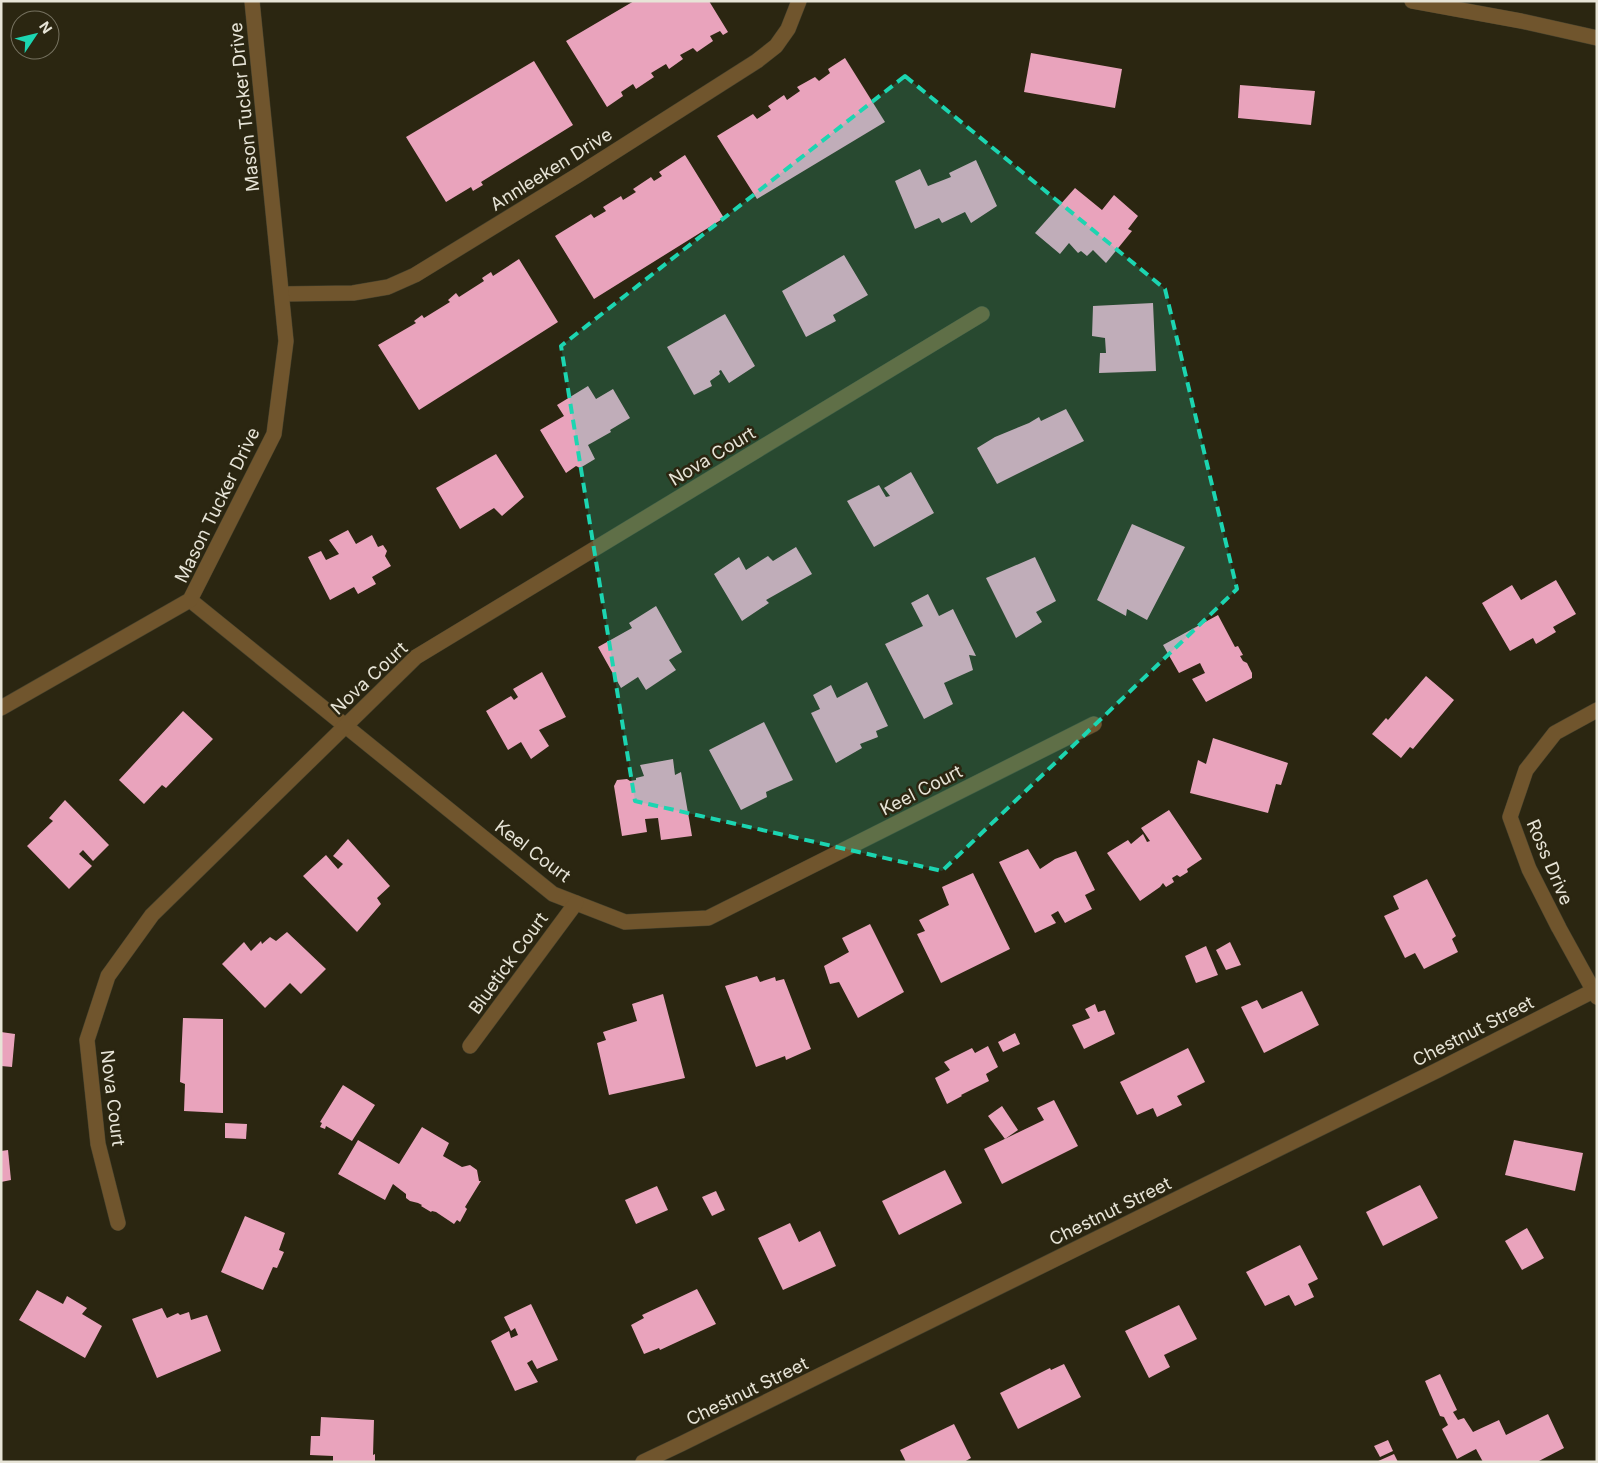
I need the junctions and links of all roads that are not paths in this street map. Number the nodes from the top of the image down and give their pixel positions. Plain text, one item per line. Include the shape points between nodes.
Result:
1 (252, 1) edge
2 (799, 1) edge
3 (1412, 1) edge
4 (1597, 38) edge
5 (282, 294) junction
6 (982, 314) dead end
7 (190, 600) junction
8 (1, 708) edge
9 (1597, 710) edge
10 (1094, 724) dead end
11 (345, 726) junction
12 (576, 903) junction
13 (1595, 994) edge
14 (470, 1046) dead end
15 (118, 1223) dead end
16 (643, 1462) edge

1 - 5 street, Mason Tucker Drive
2 - 5 street, Annleeken Drive via 788,29 776,46 757,61 415,275 388,287 353,293
3 - 4 street
5 - 7 street, Mason Tucker Drive via 286,341 274,434
6 - 11 street, Nova Court via 416,657
7 - 8 street, Mason Tucker Drive
7 - 11 street, Keel Court
9 - 13 street, Ross Drive via 1555,733 1549,740 1526,770 1510,817 1529,869
10 - 12 street, Keel Court via 708,918 625,922
11 - 12 street, Keel Court via 553,894
11 - 15 street, Nova Court via 152,915 108,976 87,1040 98,1144
12 - 14 street, Bluetick Court
13 - 16 street, Chestnut Street

